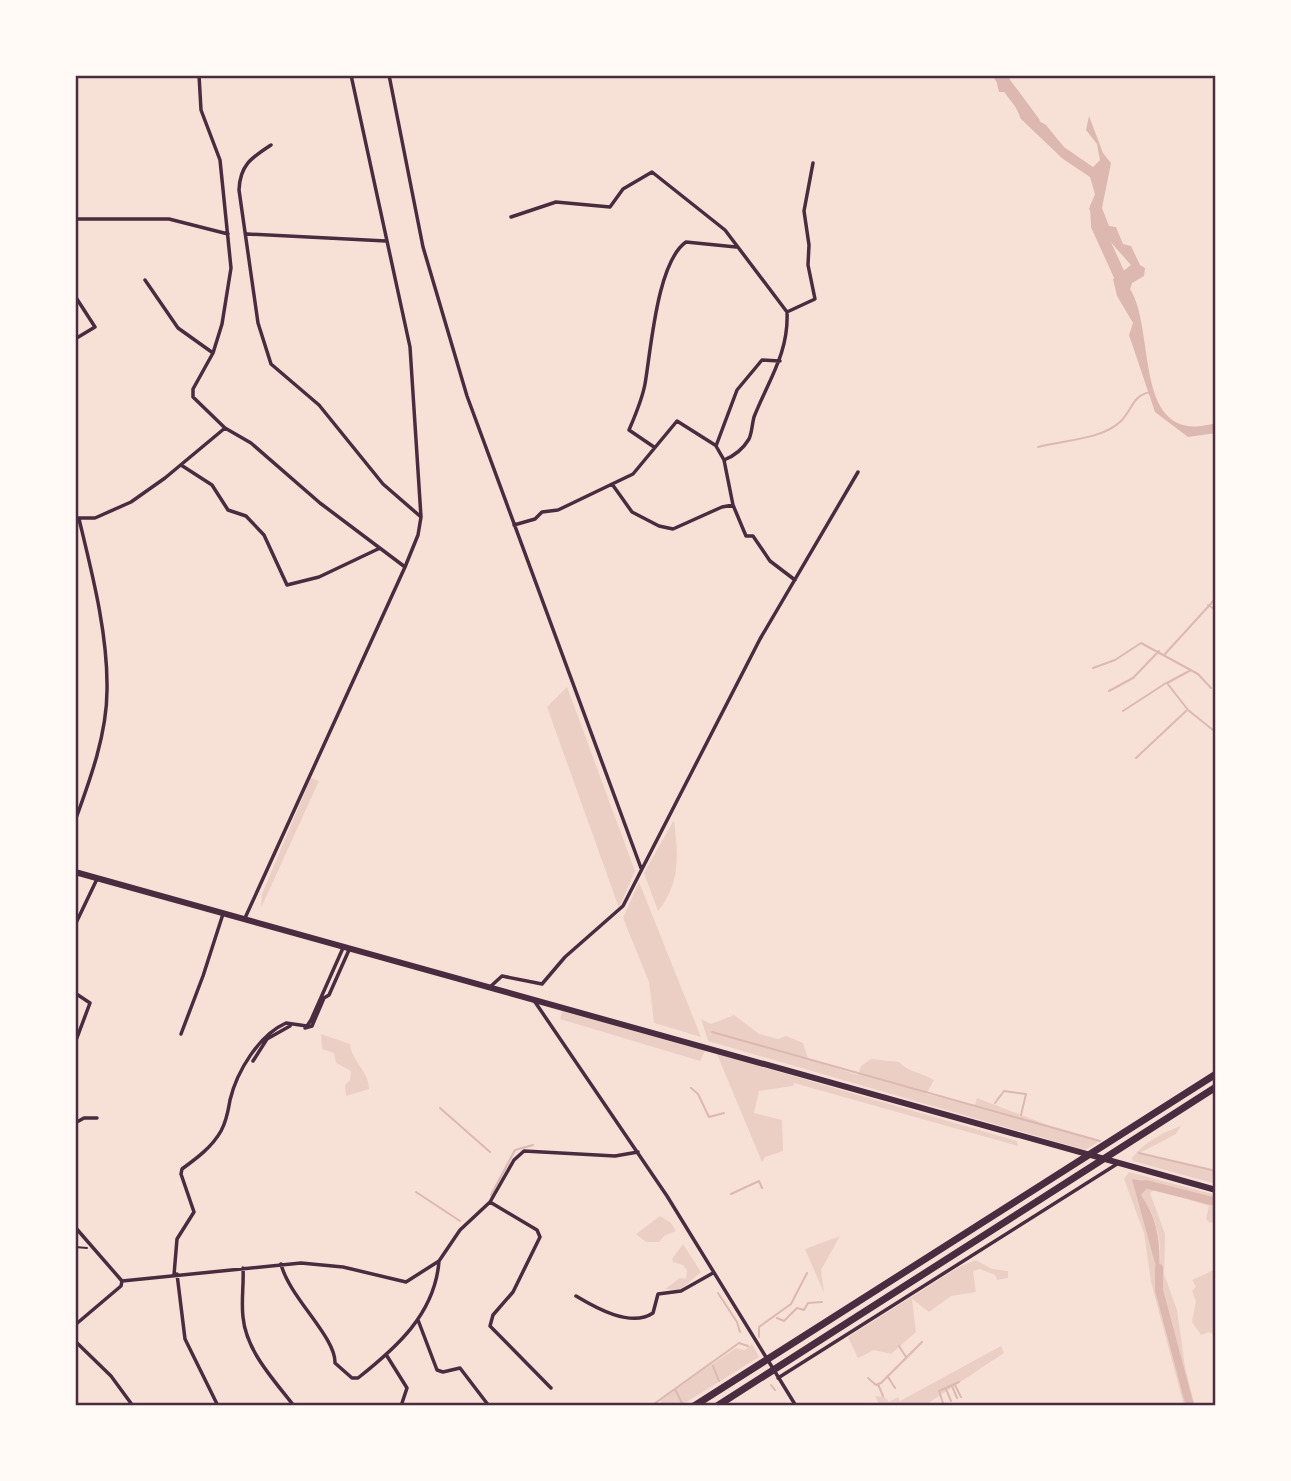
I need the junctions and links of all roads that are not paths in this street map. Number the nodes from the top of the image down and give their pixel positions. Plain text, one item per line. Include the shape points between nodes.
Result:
1 (199, 75) edge
2 (351, 75) edge
3 (389, 75) edge
4 (271, 145) dead end
5 (813, 163) dead end
6 (511, 217) dead end
7 (75, 219) edge
8 (228, 234) junction
9 (247, 234) junction
10 (386, 241) junction
11 (736, 247) junction
12 (145, 280) dead end
13 (75, 296) edge
14 (787, 312) junction
15 (75, 339) edge
16 (213, 353) junction
17 (780, 361) junction
18 (225, 428) junction
19 (716, 446) junction
20 (654, 447) junction
21 (724, 460) junction
22 (181, 464) junction
23 (858, 472) dead end
24 (612, 484) junction
25 (733, 505) junction
26 (421, 517) junction
27 (77, 518) edge
28 (514, 524) junction
29 (379, 548) junction
30 (405, 566) junction
31 (795, 580) junction
32 (75, 821) edge
33 (641, 868) junction
34 (75, 872) edge
35 (97, 877) junction
36 (223, 913) junction
37 (245, 918) junction
38 (75, 925) edge
39 (347, 947) junction
40 (490, 987) junction
41 (75, 993) edge
42 (532, 997) junction
43 (181, 1034) dead end
44 (75, 1043) edge
45 (253, 1060) dead end
46 (1216, 1073) edge
47 (1214, 1088) edge
48 (97, 1118) dead end
49 (75, 1123) edge
50 (638, 1152) junction
51 (1117, 1164) junction
52 (1216, 1190) edge
53 (490, 1202) junction
54 (75, 1227) edge
55 (439, 1261) junction
56 (281, 1264) junction
57 (243, 1268) junction
58 (713, 1273) junction
59 (176, 1275) junction
60 (122, 1281) junction
61 (576, 1296) dead end
62 (418, 1320) junction
63 (75, 1325) edge
64 (75, 1341) edge
65 (387, 1356) junction
66 (778, 1378) junction
67 (551, 1388) dead end
68 (130, 1405) edge
69 (218, 1406) edge
70 (294, 1406) edge
71 (401, 1406) edge
72 (489, 1406) edge
73 (694, 1406) edge
74 (717, 1406) edge
75 (796, 1406) edge

1 - 8 street via 201,110 219,160
2 - 10 street
3 - 28 street via 441,313
4 - 9 street via 249,159 240,173
5 - 14 street via 804,211 815,299
6 - 11 street via 556,202 610,207 623,189 652,172 725,230
7 - 8 street via 148,217
8 - 16 street via 231,268
9 - 10 street
9 - 26 street via 258,323 271,364 319,405 383,484
10 - 26 street via 410,347
11 - 14 street
11 - 20 street via 686,242 667,270 644,386 629,430
12 - 16 street via 178,328
13 - 15 street via 95,327
14 - 17 street via 787,342
16 - 18 street via 193,397
17 - 19 street via 762,360 737,390
17 - 21 street via 753,419 750,438
18 - 22 street
18 - 29 street via 251,443
19 - 20 street via 677,421
19 - 21 street
20 - 24 street via 633,474
21 - 25 street
22 - 27 street via 131,502 95,517
22 - 29 street via 212,485 228,510 246,516 264,535 287,585 319,577
23 - 31 street
24 - 25 street via 632,512 673,529
24 - 28 street via 558,510
25 - 31 street via 746,536 753,536 770,561
26 - 30 street
27 - 32 street via 103,635 107,690 104,725
28 - 33 street
29 - 30 street
30 - 37 street
31 - 33 street
33 - 40 street via 620,912 565,957 542,984 502,976
34 - 35 highway
35 - 36 highway
35 - 38 street
36 - 37 highway
36 - 43 street
37 - 39 highway
39 - 40 highway
39 - 45 street via 330,995 324,998 312,1026 286,1025 267,1039
39 - 59 street via 307,1026 286,1023 267,1035 250,1056 220,1133 182,1169 194,1212 177,1239
40 - 42 highway
41 - 44 street via 90,1003
42 - 50 street
42 - 51 highway
46 - 73 highway
47 - 74 highway
48 - 49 street
50 - 53 street via 615,1156 524,1151
50 - 58 street
51 - 52 highway
51 - 66 street
53 - 55 street via 460,1230
53 - 67 street via 537,1230 540,1237 490,1326
54 - 60 street
55 - 56 street via 406,1282 318,1263
55 - 62 street via 437,1278
56 - 57 street
56 - 65 street via 288,1286 329,1344 337,1366 358,1378
57 - 59 street
57 - 70 street via 242,1313 250,1345
58 - 61 street via 681,1291 658,1294 649,1317 627,1319
58 - 66 street
59 - 60 street
59 - 69 street via 186,1339
60 - 63 street
62 - 65 street
62 - 72 street via 438,1370 460,1367
64 - 68 street via 110,1376
65 - 71 street via 407,1388
66 - 75 street

